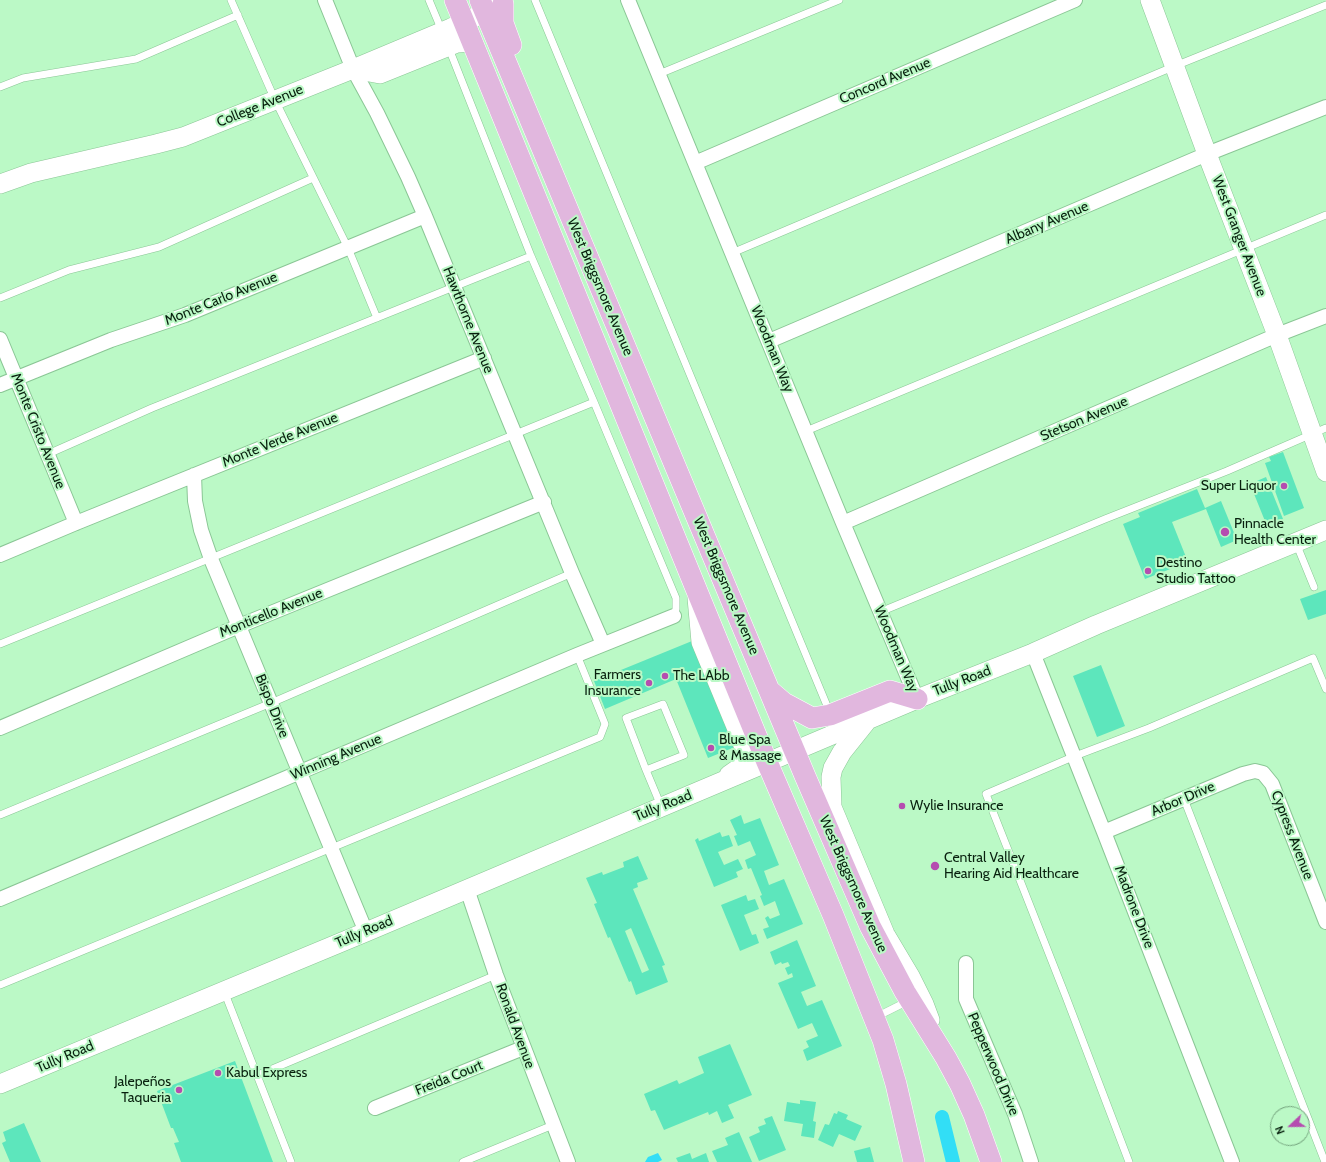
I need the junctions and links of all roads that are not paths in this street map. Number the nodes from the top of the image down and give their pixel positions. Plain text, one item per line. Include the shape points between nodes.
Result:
1 (232, 0) edge
2 (324, 0) edge
3 (429, 0) edge
4 (455, 0) edge
5 (535, 0) edge
6 (628, 0) edge
7 (839, 0) edge
8 (1075, 0) edge
9 (1150, 0) edge
10 (494, 4) edge
11 (1326, 5) edge
12 (238, 15) junction
13 (464, 22) junction
14 (445, 39) junction
15 (472, 42) junction
16 (1175, 66) junction
17 (353, 69) junction
18 (380, 74) junction
19 (659, 74) junction
20 (0, 87) edge
21 (367, 94) junction
22 (275, 100) junction
23 (1326, 108) edge
24 (1207, 154) junction
25 (694, 163) junction
26 (312, 178) junction
27 (0, 184) edge
28 (1326, 215) edge
29 (425, 216) junction
30 (348, 248) junction
31 (1243, 249) junction
32 (732, 253) junction
33 (531, 256) junction
34 (455, 287) junction
35 (0, 298) edge
36 (1326, 316) edge
37 (377, 318) junction
38 (1277, 336) junction
39 (0, 339) edge
40 (769, 341) junction
41 (484, 358) junction
42 (16, 378) junction
43 (0, 385) edge
44 (594, 402) junction
45 (806, 431) junction
46 (1319, 431) edge
47 (516, 434) junction
48 (48, 454) junction
49 (1326, 472) edge
50 (194, 475) junction
51 (544, 502) junction
52 (76, 522) junction
53 (843, 523) junction
54 (1326, 530) edge
55 (1296, 543) junction
56 (0, 555) edge
57 (210, 559) junction
58 (572, 573) junction
59 (696, 586) junction
60 (1314, 587) dead end
61 (880, 612) junction
62 (674, 616) joint
63 (239, 626) junction
64 (0, 644) edge
65 (603, 644) junction
66 (1033, 653) junction
67 (577, 654) junction
68 (1326, 689) edge
69 (769, 690) junction
70 (917, 698) junction
71 (271, 703) junction
72 (830, 715) junction
73 (866, 721) junction
74 (0, 728) edge
75 (794, 750) junction
76 (1074, 756) junction
77 (767, 762) junction
78 (646, 770) junction
79 (299, 773) junction
80 (1263, 773) joint
81 (720, 782) junction
82 (1184, 799) junction
83 (661, 807) junction
84 (0, 815) edge
85 (1104, 832) junction
86 (330, 848) junction
87 (467, 889) junction
88 (0, 899) edge
89 (1326, 922) edge
90 (366, 932) junction
91 (966, 963) dead end
92 (496, 975) junction
93 (0, 984) edge
94 (224, 991) junction
95 (910, 1000) junction
96 (874, 1018) junction
97 (523, 1048) junction
98 (946, 1058) junction
99 (258, 1075) junction
100 (0, 1084) edge
101 (375, 1108) dead end
102 (553, 1125) junction
103 (291, 1162) edge
104 (463, 1162) edge
105 (568, 1162) edge
106 (914, 1162) edge
107 (991, 1162) edge
108 (1032, 1162) edge
109 (1129, 1162) edge
110 (1232, 1162) edge
111 (1325, 1162) edge

1 - 12 lane
2 - 17 street, Hawthorne Avenue
3 - 14 lane
4 - 13 main road, West Briggsmore Avenue
5 - 72 lane
6 - 19 street, Woodman Way
7 - 19 lane
8 - 25 street, Concord Avenue
9 - 16 main road, West Granger Avenue
10 - 13 main road, College Avenue
10 - 69 main road, West Briggsmore Avenue via 564,202
11 - 16 lane
12 - 20 lane via 136,59 23,78
12 - 22 lane
13 - 14 main road, College Avenue
13 - 15 main road, West Briggsmore Avenue
14 - 15 main road
14 - 17 main road, College Avenue
14 - 18 main road
14 - 33 lane
15 - 59 main road, West Briggsmore Avenue
16 - 24 main road, West Granger Avenue
16 - 32 lane
17 - 18 main road
17 - 21 street, Hawthorne Avenue
17 - 22 main road, College Avenue
18 - 21 street via 370,82
19 - 25 street, Woodman Way
21 - 29 street, Hawthorne Avenue
22 - 26 lane
22 - 27 main road, College Avenue via 183,137 31,173
23 - 24 street, Albany Avenue
24 - 31 main road, West Granger Avenue
24 - 40 street, Albany Avenue
25 - 32 street, Woodman Way
26 - 30 lane
26 - 35 lane via 159,246 69,270
28 - 31 lane
29 - 30 street, Monte Carlo Avenue
29 - 34 street, Hawthorne Avenue
30 - 37 lane
30 - 42 street, Monte Carlo Avenue via 185,315 111,340
31 - 38 main road, West Granger Avenue
31 - 45 lane
32 - 40 street, Woodman Way
33 - 34 lane
33 - 44 lane
34 - 37 lane
34 - 41 street, Hawthorne Avenue
36 - 38 street, Stetson Avenue
37 - 48 lane via 152,408
38 - 46 main road, West Granger Avenue
38 - 53 street, Stetson Avenue
39 - 42 street, Monte Cristo Avenue
40 - 45 street, Woodman Way
41 - 47 street, Hawthorne Avenue
41 - 50 street, Monte Verde Avenue
42 - 43 street, Monte Carlo Avenue
42 - 48 street, Monte Cristo Avenue
44 - 47 lane
44 - 62 lane via 676,598
45 - 53 street, Woodman Way
46 - 49 main road, West Granger Avenue
46 - 61 lane
47 - 51 street, Hawthorne Avenue
47 - 57 lane
48 - 52 street, Monte Cristo Avenue
50 - 52 street, Monte Verde Avenue
50 - 57 street, Bispo Drive via 195,501
51 - 58 street, Hawthorne Avenue
51 - 63 street, Monticello Avenue
52 - 56 street, Monte Verde Avenue
53 - 61 street, Woodman Way
54 - 55 main road, Tully Road
55 - 60 lane
55 - 66 main road, Tully Road
57 - 63 street, Bispo Drive
57 - 64 lane
58 - 65 street, Hawthorne Avenue
58 - 71 lane
59 - 77 main road, West Briggsmore Avenue
59 - 81 main road via 701,642 746,756 739,768
61 - 70 street, Woodman Way
62 - 65 street, Winning Avenue
63 - 71 street, Bispo Drive
63 - 74 street, Monticello Avenue
65 - 67 street, Winning Avenue
66 - 70 main road, Tully Road
66 - 76 street, Madrone Drive
67 - 79 street, Winning Avenue
67 - 86 lane via 605,724 600,737
68 - 76 lane via 1313,658 1149,728
69 - 72 main road via 812,718
69 - 75 main road, West Briggsmore Avenue
70 - 72 main road via 890,691
70 - 73 main road, Tully Road
71 - 79 street, Bispo Drive
71 - 84 lane
73 - 75 main road, Tully Road
73 - 98 main road via 833,768 832,807 885,934 924,1004
75 - 77 main road, Tully Road
75 - 95 main road, West Briggsmore Avenue via 870,926
76 - 85 street, Madrone Drive
76 - 109 lane via 986,794
77 - 81 main road, Tully Road
77 - 96 main road, West Briggsmore Avenue
78 - 78 lane via 626,718 663,704 684,755
78 - 83 lane
79 - 86 street, Bispo Drive
79 - 88 street, Winning Avenue
80 - 82 street, Arbor Drive via 1255,771 1243,774
80 - 89 street, Cypress Avenue via 1272,784
81 - 83 main road, Tully Road
82 - 85 street, Arbor Drive
82 - 111 lane
83 - 87 main road, Tully Road
85 - 110 street, Madrone Drive
86 - 90 street, Bispo Drive
86 - 93 lane
87 - 90 main road, Tully Road
87 - 92 street, Ronald Avenue
90 - 94 main road, Tully Road
91 - 108 street, Pepperwood Drive via 966,999 1015,1114
92 - 97 street, Ronald Avenue
92 - 99 lane
94 - 99 lane
94 - 100 main road, Tully Road
95 - 96 lane
95 - 98 main road, West Briggsmore Avenue
96 - 106 main road, West Briggsmore Avenue via 896,1084
97 - 101 street, Freida Court
97 - 102 street, Ronald Avenue
98 - 107 main road, West Briggsmore Avenue via 974,1115
99 - 103 lane
102 - 104 lane
102 - 105 street, Ronald Avenue

